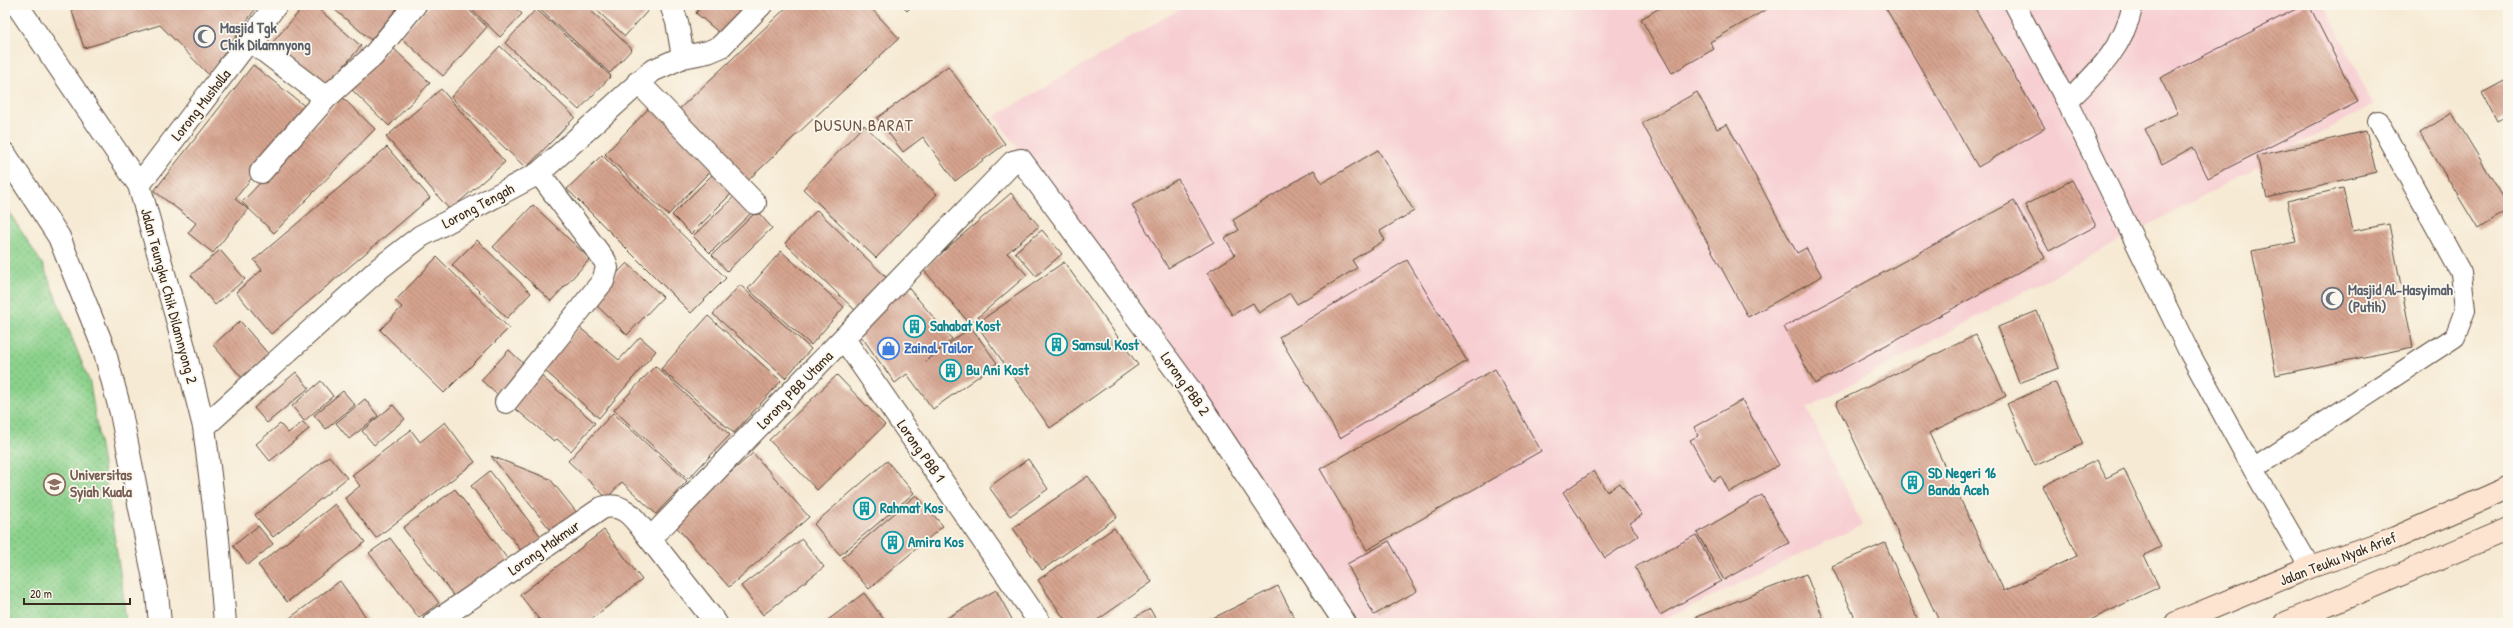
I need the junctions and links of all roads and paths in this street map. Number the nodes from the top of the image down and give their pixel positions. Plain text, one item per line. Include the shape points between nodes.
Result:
1 (17, 5) edge
2 (276, 5) edge
3 (415, 5) edge
4 (671, 5) edge
5 (761, 5) edge
6 (2015, 5) edge
7 (2133, 5) edge
8 (251, 41) junction
9 (684, 57) junction
10 (638, 82) junction
11 (326, 98) junction
12 (2067, 102) junction
13 (2378, 121) dead end
14 (5, 154) edge
15 (1013, 162) joint
16 (261, 172) dead end
17 (539, 173) junction
18 (139, 185) junction
19 (755, 203) dead end
20 (844, 339) junction
21 (506, 402) dead end
22 (204, 427) junction
23 (2253, 469) junction
24 (2505, 488) edge
25 (2508, 529) edge
26 (650, 539) junction
27 (2310, 567) junction
28 (160, 623) edge
29 (225, 623) edge
30 (434, 623) edge
31 (716, 623) edge
32 (1040, 623) edge
33 (1345, 623) edge
34 (2176, 623) edge
35 (2286, 623) edge

1 - 18 street, Jalan Teungku Chik Dilamnyong 2
2 - 8 street, Lorong Musholla
3 - 11 street via 373,56
4 - 9 street
5 - 9 street, Lorong Tengah via 720,47
6 - 12 lane
7 - 12 lane via 2130,17 2110,58
8 - 11 street
8 - 18 street, Lorong Musholla
9 - 10 street, Lorong Tengah via 652,70
10 - 17 street, Lorong Tengah
10 - 19 street
11 - 16 street
12 - 23 lane via 2189,352
13 - 23 lane via 2461,273 2465,304 2462,324 2455,337
14 - 28 street via 59,237 104,349 121,413 157,594
15 - 20 street, Lorong PBB Utama
15 - 33 street, Lorong PBB 2 via 1024,162 1188,387
17 - 21 street via 605,261 607,268 603,281
17 - 22 street, Lorong Tengah via 421,236 380,268
18 - 22 street, Jalan Teungku Chik Dilamnyong 2
20 - 26 street, Lorong PBB Utama
20 - 32 street, Lorong PBB 1
22 - 29 street, Jalan Teungku Chik Dilamnyong 2
23 - 27 lane
24 - 27 main road, Jalan Teuku Nyak Arief via 2395,538
25 - 35 main road
26 - 30 street, Lorong Makmur via 625,509 616,506 602,508
26 - 31 street
27 - 34 main road, Jalan Teuku Nyak Arief

